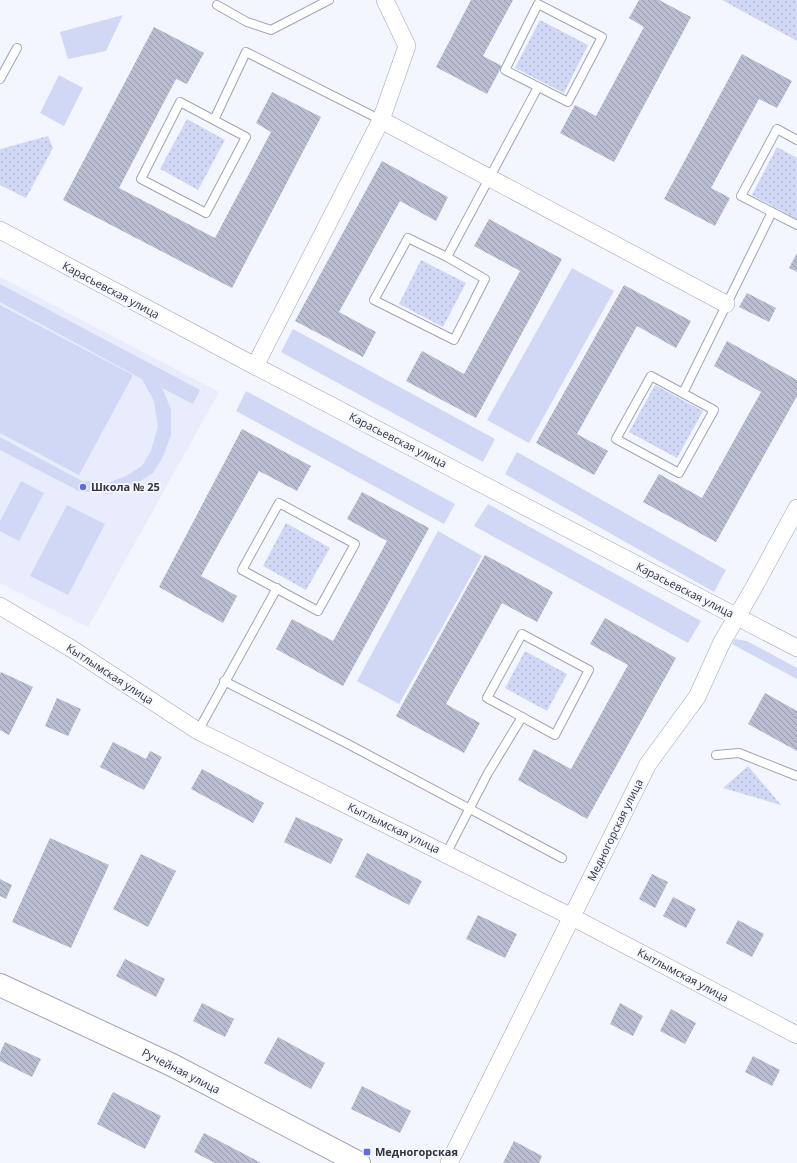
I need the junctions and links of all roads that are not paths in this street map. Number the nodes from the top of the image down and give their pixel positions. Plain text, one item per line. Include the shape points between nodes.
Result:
1 (329, 0) edge
2 (385, 0) edge
3 (217, 4) dead end
4 (17, 48) dead end
5 (0, 79) edge
6 (538, 87) junction
7 (214, 120) junction
8 (381, 120) junction
9 (797, 140) edge
10 (490, 177) junction
11 (772, 212) junction
12 (797, 225) edge
13 (0, 230) edge
14 (448, 257) junction
15 (726, 304) junction
16 (255, 366) junction
17 (682, 393) junction
18 (797, 508) edge
19 (277, 588) junction
20 (0, 606) edge
21 (737, 616) junction
22 (797, 648) edge
23 (224, 682) junction
24 (522, 717) junction
25 (198, 731) junction
26 (716, 755) dead end
27 (797, 776) edge
28 (470, 808) junction
29 (446, 854) junction
30 (562, 858) dead end
31 (572, 917) junction
32 (0, 985) edge
33 (797, 1035) edge
34 (359, 1163) edge
35 (449, 1163) edge

1 - 3 lane via 271,30 247,22
2 - 8 street via 407,46
4 - 5 lane
6 - 6 lane via 505,70 538,4 602,37 568,102
6 - 10 lane
7 - 7 lane via 246,136 206,213 141,179 180,102
7 - 8 lane via 246,52
8 - 10 street
8 - 16 street
9 - 11 lane via 776,129 741,196
10 - 14 lane
10 - 15 street
11 - 12 lane
11 - 15 lane
13 - 16 street, Карасьевская улица
14 - 14 lane via 485,279 454,340 374,300 408,238
15 - 17 lane
16 - 21 street, Карасьевская улица
17 - 17 lane via 714,410 679,473 616,439 651,376
18 - 21 street, Медногорская улица
19 - 19 lane via 242,570 279,503 355,544 318,611
19 - 23 lane
20 - 25 street, Кытлымская улица
21 - 22 street, Карасьевская улица
21 - 31 street, Медногорская улица via 697,697 648,764
23 - 25 lane
23 - 28 lane
24 - 24 lane via 487,698 522,634 589,670 555,734
24 - 28 lane
25 - 29 street, Кытлымская улица
26 - 27 lane via 739,753
28 - 29 lane
28 - 30 lane
29 - 31 street, Кытлымская улица
31 - 33 street, Кытлымская улица
31 - 35 street, Медногорская улица
32 - 34 street, Ручейная улица via 172,1065

